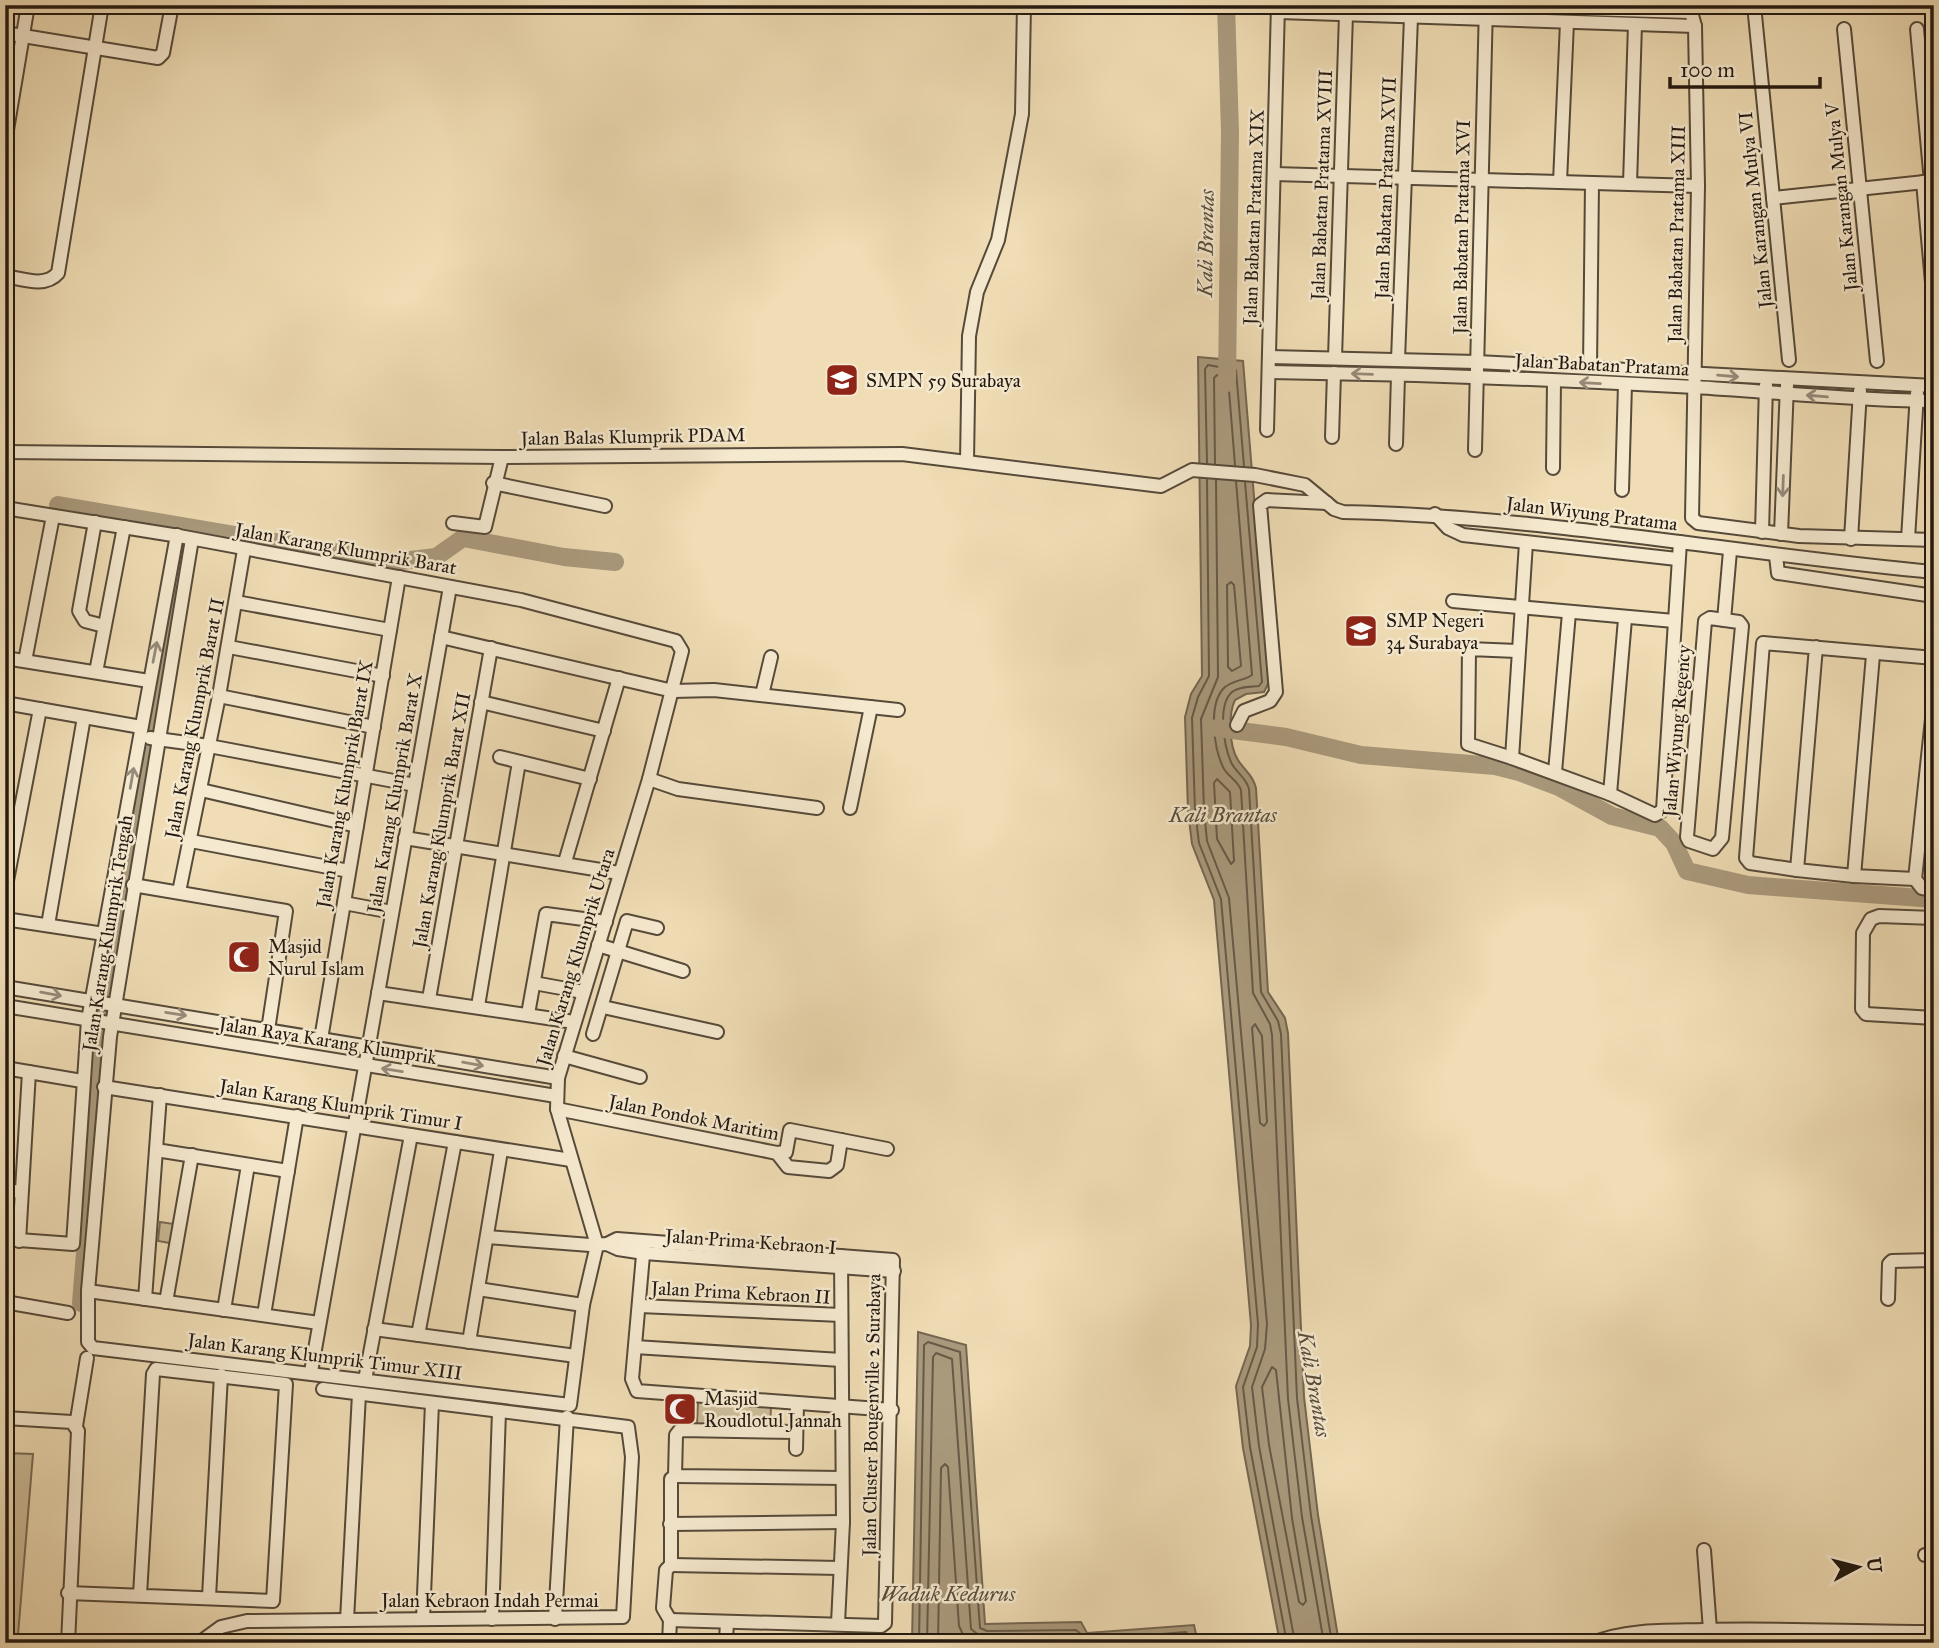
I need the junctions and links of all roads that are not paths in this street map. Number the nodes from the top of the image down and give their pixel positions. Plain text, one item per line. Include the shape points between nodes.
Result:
1 (28, 5) edge
2 (102, 5) edge
3 (172, 5) edge
4 (1024, 5) edge
5 (1447, 5) edge
6 (1554, 7) edge
7 (1616, 8) edge
8 (1278, 9) edge
9 (1312, 9) edge
10 (1689, 9) edge
11 (1486, 10) edge
12 (1346, 14) junction
13 (1755, 15) dead end
14 (1412, 17) junction
15 (1567, 22) junction
16 (1635, 24) junction
17 (1695, 26) junction
18 (1844, 29) dead end
19 (1917, 29) dead end
20 (5, 33) edge
21 (23, 36) junction
22 (95, 47) junction
23 (5, 142) edge
24 (1274, 174) junction
25 (1341, 176) junction
26 (1404, 178) junction
27 (1480, 180) junction
28 (1930, 182) edge
29 (1560, 183) junction
30 (1592, 183) junction
31 (1630, 184) junction
32 (1698, 186) junction
33 (1860, 188) junction
34 (1773, 198) junction
35 (5, 276) edge
36 (1934, 305) edge
37 (1269, 357) junction
38 (1335, 358) junction
39 (1398, 360) junction
40 (1789, 360) dead end
41 (1477, 362) junction
42 (1877, 362) dead end
43 (1590, 368) junction
44 (1269, 372) junction
45 (1334, 373) junction
46 (1694, 373) junction
47 (1398, 376) junction
48 (1477, 378) junction
49 (1554, 381) junction
50 (1625, 384) junction
51 (1860, 384) junction
52 (1766, 386) junction
53 (1918, 386) junction
54 (1934, 386) edge
55 (1694, 387) junction
56 (1787, 387) junction
57 (1859, 400) junction
58 (1916, 401) junction
59 (1934, 401) edge
60 (1267, 430) dead end
61 (1332, 436) dead end
62 (1396, 444) dead end
63 (1475, 450) dead end
64 (5, 452) edge
65 (502, 457) junction
66 (967, 461) junction
67 (1553, 468) dead end
68 (1255, 475) joint
69 (493, 483) junction
70 (1622, 491) dead end
71 (1327, 503) junction
72 (605, 506) dead end
73 (6, 511) edge
74 (1435, 514) junction
75 (53, 516) junction
76 (95, 522) junction
77 (453, 523) dead end
78 (1698, 523) joint
79 (124, 527) junction
80 (1762, 531) junction
81 (1781, 534) junction
82 (184, 537) junction
83 (1851, 539) junction
84 (1908, 539) junction
85 (1934, 540) edge
86 (1680, 542) junction
87 (1526, 543) junction
88 (244, 550) junction
89 (1730, 551) junction
90 (1776, 556) junction
91 (1677, 559) junction
92 (1934, 572) edge
93 (399, 578) junction
94 (450, 587) junction
95 (1934, 597) edge
96 (1453, 601) dead end
97 (236, 602) junction
98 (1521, 607) junction
99 (1569, 613) junction
100 (1625, 619) junction
101 (1724, 620) junction
102 (1674, 621) junction
103 (104, 626) junction
104 (390, 630) junction
105 (441, 637) junction
106 (676, 641) joint
107 (229, 646) junction
108 (491, 648) junction
109 (1816, 648) junction
110 (1517, 651) junction
111 (1872, 654) junction
112 (771, 656) dead end
113 (5, 658) edge
114 (1934, 658) edge
115 (25, 661) junction
116 (96, 672) junction
117 (383, 676) junction
118 (619, 678) junction
119 (149, 681) junction
120 (673, 691) junction
121 (762, 695) junction
122 (219, 696) junction
123 (1934, 700) edge
124 (481, 702) junction
125 (5, 703) edge
126 (871, 707) junction
127 (40, 709) junction
128 (898, 710) dead end
129 (84, 717) junction
130 (1237, 725) dead end
131 (374, 727) junction
132 (604, 731) junction
133 (146, 736) junction
134 (209, 746) junction
135 (500, 757) dead end
136 (1512, 758) junction
137 (519, 762) junction
138 (1555, 772) junction
139 (365, 776) junction
140 (590, 779) junction
141 (652, 780) junction
142 (415, 785) junction
143 (201, 790) junction
144 (1610, 794) junction
145 (817, 808) dead end
146 (850, 808) dead end
147 (1928, 811) edge
148 (357, 826) junction
149 (405, 838) junction
150 (191, 841) junction
151 (456, 847) junction
152 (503, 852) junction
153 (565, 862) junction
154 (1797, 870) junction
155 (349, 871) junction
156 (620, 873) junction
157 (1854, 876) junction
158 (1915, 879) junction
159 (133, 885) junction
160 (1930, 890) edge
161 (5, 891) edge
162 (179, 892) junction
163 (344, 903) junction
164 (392, 912) junction
165 (1934, 918) edge
166 (5, 919) edge
167 (606, 922) junction
168 (48, 925) junction
169 (657, 928) dead end
170 (104, 934) junction
171 (608, 949) junction
172 (683, 971) dead end
173 (534, 983) junction
174 (5, 986) edge
175 (583, 992) junction
176 (378, 993) junction
177 (429, 999) junction
178 (103, 1002) junction
179 (5, 1006) edge
180 (478, 1006) junction
181 (603, 1007) junction
182 (528, 1014) junction
183 (1934, 1018) edge
184 (100, 1022) junction
185 (573, 1022) junction
186 (268, 1030) junction
187 (717, 1032) dead end
188 (593, 1034) dead end
189 (321, 1038) junction
190 (368, 1046) junction
191 (573, 1059) junction
192 (364, 1065) junction
193 (5, 1068) edge
194 (29, 1072) junction
195 (640, 1077) dead end
196 (558, 1078) junction
197 (82, 1081) junction
198 (104, 1087) junction
199 (160, 1095) junction
200 (564, 1108) junction
201 (298, 1116) junction
202 (354, 1125) junction
203 (411, 1135) junction
204 (841, 1140) junction
205 (455, 1142) junction
206 (887, 1149) dead end
207 (156, 1150) junction
208 (501, 1151) junction
209 (776, 1153) junction
210 (192, 1156) junction
211 (572, 1160) junction
212 (248, 1165) junction
213 (288, 1171) junction
214 (5, 1191) edge
215 (21, 1192) junction
216 (487, 1237) junction
217 (5, 1239) edge
218 (19, 1241) junction
219 (602, 1245) junction
220 (644, 1248) junction
221 (890, 1257) joint
222 (1934, 1261) edge
223 (841, 1262) junction
224 (894, 1270) junction
225 (478, 1289) junction
226 (88, 1291) junction
227 (145, 1299) junction
228 (1888, 1299) dead end
229 (5, 1302) edge
230 (166, 1302) junction
231 (583, 1305) junction
232 (640, 1306) junction
233 (224, 1310) junction
234 (68, 1312) dead end
235 (264, 1315) junction
236 (841, 1315) junction
237 (319, 1323) junction
238 (374, 1329) junction
239 (418, 1335) junction
240 (87, 1337) joint
241 (469, 1342) junction
242 (635, 1346) junction
243 (576, 1356) junction
244 (87, 1358) dead end
245 (841, 1360) junction
246 (311, 1372) junction
247 (221, 1375) junction
248 (365, 1380) junction
249 (323, 1389) dead end
250 (359, 1394) junction
251 (432, 1403) junction
252 (797, 1404) junction
253 (841, 1407) junction
254 (892, 1410) junction
255 (499, 1411) junction
256 (566, 1412) junction
257 (5, 1418) edge
258 (76, 1426) junction
259 (796, 1432) junction
260 (796, 1449) dead end
261 (675, 1476) junction
262 (842, 1478) junction
263 (843, 1522) junction
264 (670, 1524) junction
265 (1704, 1550) dead end
266 (671, 1565) junction
267 (840, 1568) junction
268 (68, 1593) junction
269 (140, 1595) junction
270 (209, 1597) junction
271 (423, 1619) junction
272 (492, 1619) junction
273 (555, 1619) junction
274 (347, 1620) junction
275 (838, 1623) junction
276 (1710, 1630) junction
277 (1934, 1632) edge
278 (725, 1633) edge
279 (669, 1634) edge
280 (68, 1639) edge
281 (1619, 1639) edge
282 (201, 1641) edge
283 (547, 1642) edge
284 (1593, 1643) edge

1 - 21 street
2 - 22 street
3 - 22 street via 163,53 152,58
4 - 66 street via 1022,114 998,240 977,292 968,336
5 - 11 street
6 - 7 street
6 - 11 street
7 - 10 street
8 - 9 street
8 - 24 street, Jalan Babatan Pratama XIX
9 - 12 street
10 - 17 street
11 - 14 street
11 - 15 street
11 - 27 street, Jalan Babatan Pratama XVI
12 - 14 street
12 - 25 street, Jalan Babatan Pratama XVIII
13 - 34 street, Jalan Karangan Mulya VI
14 - 26 street, Jalan Babatan Pratama XVII
15 - 16 street
15 - 29 street
16 - 17 street
16 - 31 street
17 - 32 street, Jalan Babatan Pratama XIII
18 - 33 street, Jalan Karangan Mulya V
19 - 28 street
20 - 21 street
21 - 22 street
21 - 23 street
22 - 35 street via 58,273 44,282
24 - 25 street
24 - 37 street, Jalan Babatan Pratama XIX
25 - 26 street
25 - 38 street, Jalan Babatan Pratama XVIII
26 - 27 street
26 - 39 street, Jalan Babatan Pratama XVII
27 - 29 street
27 - 41 street, Jalan Babatan Pratama XVI
28 - 33 street
28 - 36 street
29 - 30 street
30 - 31 street
30 - 43 street
31 - 32 street
32 - 46 street, Jalan Babatan Pratama XIII
33 - 34 street
33 - 42 street, Jalan Karangan Mulya V
34 - 40 street, Jalan Karangan Mulya VI
37 - 38 street, Jalan Babatan Pratama
37 - 44 street, Jalan Babatan Pratama XIX
38 - 39 street, Jalan Babatan Pratama
39 - 41 street, Jalan Babatan Pratama
41 - 43 street, Jalan Babatan Pratama
41 - 48 street, Jalan Babatan Pratama XVI
43 - 46 street, Jalan Babatan Pratama
44 - 45 street, Jalan Babatan Pratama
44 - 60 street, Jalan Babatan Pratama XIX
47 -> 45 street, Jalan Babatan Pratama
45 - 61 street
46 -> 52 street, Jalan Babatan Pratama
46 - 55 street, Jalan Babatan Pratama XIII
47 - 48 street, Jalan Babatan Pratama
47 - 62 street
48 - 49 street, Jalan Babatan Pratama
48 - 63 street, Jalan Babatan Pratama XVI
50 -> 49 street, Jalan Babatan Pratama
49 - 67 street
50 - 55 street, Jalan Babatan Pratama
50 - 70 street
51 - 53 street, Jalan Babatan Pratama
51 - 56 street, Jalan Babatan Pratama
51 - 57 street
52 - 55 street, Jalan Babatan Pratama
52 - 56 street, Jalan Babatan Pratama
52 - 80 street
53 - 54 street, Jalan Babatan Pratama
53 - 58 street
55 - 78 street, Jalan Babatan Pratama XIII via 1690,509
57 -> 56 street, Jalan Babatan Pratama
56 -> 81 street
57 - 58 street, Jalan Babatan Pratama
57 - 83 street
58 - 59 street, Jalan Babatan Pratama
58 - 84 street
64 - 65 street, Jalan Balas Klumprik PDAM
65 - 66 street, Jalan Balas Klumprik PDAM via 863,453
65 - 69 street
66 - 68 street, Jalan Balas Klumprik PDAM via 1161,486 1192,470
68 - 71 street, Jalan Wiyung Pratama via 1305,485
69 - 72 street
69 - 77 street via 485,527
71 - 74 street, Jalan Wiyung Pratama via 1343,512
71 - 130 street via 1267,500 1260,505 1276,692 1270,701 1244,711
73 - 75 street, Jalan Karang Klumprik Barat
74 - 86 street, Jalan Wiyung Pratama
74 - 87 street via 1463,535
75 - 76 street, Jalan Karang Klumprik Barat
75 - 115 street
76 - 79 street, Jalan Karang Klumprik Barat
76 - 103 street via 79,611 85,621
78 - 80 street, Jalan Wiyung Pratama
79 - 82 street, Jalan Karang Klumprik Barat
79 - 103 street
80 - 81 street, Jalan Wiyung Pratama
81 - 83 street, Jalan Wiyung Pratama
82 - 88 street, Jalan Karang Klumprik Barat
119 -> 82 street, Jalan Karang Klumprik Tengah
82 - 133 street, Jalan Karang Klumprik Tengah
83 - 84 street, Jalan Wiyung Pratama
84 - 85 street, Jalan Wiyung Pratama
86 - 89 street, Jalan Wiyung Pratama
86 - 91 street
87 - 91 street
87 - 98 street
88 - 93 street, Jalan Karang Klumprik Barat
88 - 97 street, Jalan Karang Klumprik Barat II
89 - 90 street, Jalan Wiyung Pratama
89 - 101 street
90 - 92 street, Jalan Wiyung Pratama
90 - 95 street via 1778,573
91 - 102 street
93 - 94 street, Jalan Karang Klumprik Barat
93 - 104 street, Jalan Karang Klumprik Barat IX
94 - 105 street, Jalan Karang Klumprik Barat X
94 - 106 street, Jalan Karang Klumprik Barat via 521,600
96 - 98 street
97 - 104 street
97 - 107 street, Jalan Karang Klumprik Barat II
98 - 99 street
98 - 110 street
99 - 100 street
99 - 138 street
100 - 102 street
100 - 144 street
101 - 101 street, Jalan Wiyung Regency via 1742,626 1722,838 1713,849 1686,837 1705,621
102 - 144 street via 1663,810 1655,815
103 - 116 street
104 - 117 street, Jalan Karang Klumprik Barat IX
105 - 108 street
105 - 142 street, Jalan Karang Klumprik Barat X
106 - 120 street, Jalan Karang Klumprik Utara via 682,650
107 - 117 street
107 - 122 street, Jalan Karang Klumprik Barat II
108 - 118 street
108 - 124 street, Jalan Karang Klumprik Barat XII
109 - 111 street
109 - 154 street
109 - 154 street via 1763,643 1746,859
110 - 136 street
110 - 136 street via 1469,649 1468,744
111 - 114 street
111 - 157 street
112 - 121 street
113 - 115 street
115 - 116 street
116 - 119 street
117 - 131 street, Jalan Karang Klumprik Barat IX
118 - 120 street
118 - 132 street
119 - 133 street, Jalan Karang Klumprik Tengah
120 - 121 street
120 - 141 street, Jalan Karang Klumprik Utara
121 - 126 street
122 - 131 street
122 - 134 street, Jalan Karang Klumprik Barat II
123 - 147 street
124 - 132 street
124 - 151 street, Jalan Karang Klumprik Barat XII
125 - 127 street
126 - 128 street
126 - 146 street
127 - 129 street
127 - 161 street
129 - 133 street
129 - 168 street
131 - 139 street, Jalan Karang Klumprik Barat IX
132 - 140 street
133 - 134 street
133 - 159 street, Jalan Karang Klumprik Tengah
170 -> 133 street, Jalan Karang Klumprik Tengah
134 - 139 street
134 - 143 street, Jalan Karang Klumprik Barat II
135 - 137 street
136 - 138 street
137 - 140 street
137 - 152 street
138 - 144 street
139 - 142 street
139 - 148 street, Jalan Karang Klumprik Barat IX
140 - 153 street
141 - 145 street
141 - 156 street, Jalan Karang Klumprik Utara
142 - 149 street, Jalan Karang Klumprik Barat X
143 - 148 street
143 - 150 street, Jalan Karang Klumprik Barat II
147 - 158 street
148 - 155 street, Jalan Karang Klumprik Barat IX
149 - 151 street
149 - 164 street, Jalan Karang Klumprik Barat X
150 - 155 street
150 - 162 street, Jalan Karang Klumprik Barat II
151 - 152 street
151 - 177 street, Jalan Karang Klumprik Barat XII
152 - 153 street
152 - 180 street
153 - 156 street
154 - 157 street
155 - 163 street, Jalan Karang Klumprik Barat IX
156 - 167 street, Jalan Karang Klumprik Utara
157 - 158 street
158 - 160 street
159 - 162 street
159 - 178 street, Jalan Karang Klumprik Tengah
162 - 186 street via 287,913
163 - 164 street
163 - 189 street, Jalan Karang Klumprik Barat IX
164 - 176 street, Jalan Karang Klumprik Barat X
165 - 183 street via 1879,916 1867,923 1862,1009 1866,1014
166 - 168 street
167 - 171 street, Jalan Karang Klumprik Utara
167 - 173 street via 547,914
168 - 170 street
169 - 171 street via 628,920
170 - 178 street, Jalan Karang Klumprik Tengah
171 - 172 street
171 - 175 street, Jalan Karang Klumprik Utara
171 - 181 street
173 - 175 street
173 - 182 street
174 -> 178 street
175 - 185 street, Jalan Karang Klumprik Utara
176 - 177 street
176 - 190 street, Jalan Karang Klumprik Barat X
177 - 180 street
178 - 184 street, Jalan Karang Klumprik Tengah
178 - 184 street, Jalan Karang Klumprik Tengah
178 -> 186 street, Jalan Raya Karang Klumprik
179 - 184 street
180 - 182 street
181 - 187 street
181 - 188 street
182 - 185 street
184 - 192 street, Jalan Raya Karang Klumprik
184 - 197 street
184 - 198 street, Jalan Karang Klumprik Tengah
185 - 191 street, Jalan Karang Klumprik Utara
186 - 189 street, Jalan Raya Karang Klumprik
189 - 190 street, Jalan Raya Karang Klumprik
190 - 192 street, Jalan Karang Klumprik Barat X
190 -> 196 street, Jalan Raya Karang Klumprik
191 - 195 street
191 - 196 street, Jalan Karang Klumprik Utara
200 -> 192 street, Jalan Raya Karang Klumprik
192 - 202 street, Jalan Karang Klumprik Barat X
193 - 194 street
194 - 197 street
194 - 215 street
196 - 200 street, Jalan Karang Klumprik Utara
197 - 218 street via 73,1244
198 - 199 street, Jalan Karang Klumprik Timur I
198 - 226 street, Jalan Karang Klumprik Tengah
199 - 201 street, Jalan Karang Klumprik Timur I
199 - 207 street
200 - 209 street, Jalan Pondok Maritim
200 - 211 street, Jalan Karang Klumprik Utara
201 - 202 street, Jalan Karang Klumprik Timur I
201 - 213 street
202 - 203 street, Jalan Karang Klumprik Timur I
202 - 237 street, Jalan Karang Klumprik Barat X
203 - 205 street, Jalan Karang Klumprik Timur I
203 - 238 street
204 - 206 street, Jalan Pondok Maritim
204 - 209 street, Jalan Pondok Maritim via 789,1130 786,1152
204 - 209 street via 837,1165 830,1171 788,1167
205 - 208 street, Jalan Karang Klumprik Timur I
205 - 239 street
207 - 210 street
207 - 227 street
208 - 211 street, Jalan Karang Klumprik Timur I
208 - 216 street
210 - 212 street
210 - 230 street
211 - 219 street, Jalan Karang Klumprik Utara
212 - 213 street
212 - 233 street
213 - 235 street
214 - 215 street
215 - 218 street
216 - 219 street, Jalan Prima Kebraon I
216 - 225 street
217 - 218 street
219 - 220 street, Jalan Prima Kebraon I via 617,1239
219 - 231 street, Jalan Karang Klumprik Utara
220 - 223 street, Jalan Prima Kebraon I
220 - 232 street
221 - 223 street, Jalan Prima Kebraon I
221 - 224 street, Jalan Cluster Bougenville 2 Surabaya
222 - 228 street via 1892,1261
223 - 224 street, Jalan Prima Kebraon I
223 - 236 street
224 - 254 street, Jalan Cluster Bougenville 2 Surabaya
225 - 231 street
225 - 241 street
226 - 227 street
226 - 240 street, Jalan Karang Klumprik Tengah
227 - 230 street
229 - 234 street
230 - 233 street
231 - 243 street, Jalan Karang Klumprik Utara
232 - 236 street, Jalan Prima Kebraon II
232 - 242 street
233 - 235 street
235 - 237 street
236 - 245 street
237 - 246 street, Jalan Karang Klumprik Barat X
238 - 239 street
238 - 248 street
239 - 241 street
240 - 246 street, Jalan Karang Klumprik Timur XIII via 93,1348
241 - 243 street
242 - 245 street
242 - 252 street via 632,1379 637,1391
243 - 256 street, Jalan Karang Klumprik Utara
244 - 258 street
245 - 253 street
246 - 248 street, Jalan Karang Klumprik Timur XIII
247 - 269 street via 160,1368 153,1374
247 - 270 street
247 - 270 street via 286,1384 277,1558 273,1601
248 - 256 street, Jalan Karang Klumprik Timur XIII
249 - 250 street, Jalan Kebraon Indah Permai
250 - 251 street, Jalan Kebraon Indah Permai
250 - 274 street
251 - 255 street, Jalan Kebraon Indah Permai
251 - 271 street
252 - 253 street
252 - 259 street
253 - 254 street
253 - 262 street
254 - 275 street, Jalan Cluster Bougenville 2 Surabaya via 886,1618 881,1626
255 - 256 street, Jalan Kebraon Indah Permai
255 - 272 street
256 - 273 street, Jalan Karang Klumprik Utara
256 - 273 street, Jalan Kebraon Indah Permai via 625,1425 630,1432 624,1615 619,1619
257 - 258 street via 72,1422
258 - 268 street
259 - 260 street
259 - 261 street via 680,1430
261 - 262 street
261 - 264 street via 671,1479
262 - 263 street
263 - 264 street
263 - 267 street
264 - 266 street
265 - 276 street
266 - 267 street
266 - 279 street via 666,1570 663,1608
267 - 275 street
268 - 269 street
268 - 280 street
269 - 270 street
271 - 272 street, Jalan Kebraon Indah Permai
271 - 274 street, Jalan Kebraon Indah Permai
272 - 273 street, Jalan Kebraon Indah Permai
274 - 282 street, Jalan Kebraon Indah Permai via 247,1621 220,1627
275 - 278 street
276 - 277 street
276 - 281 street
278 - 279 street
279 - 283 street
281 - 284 street

